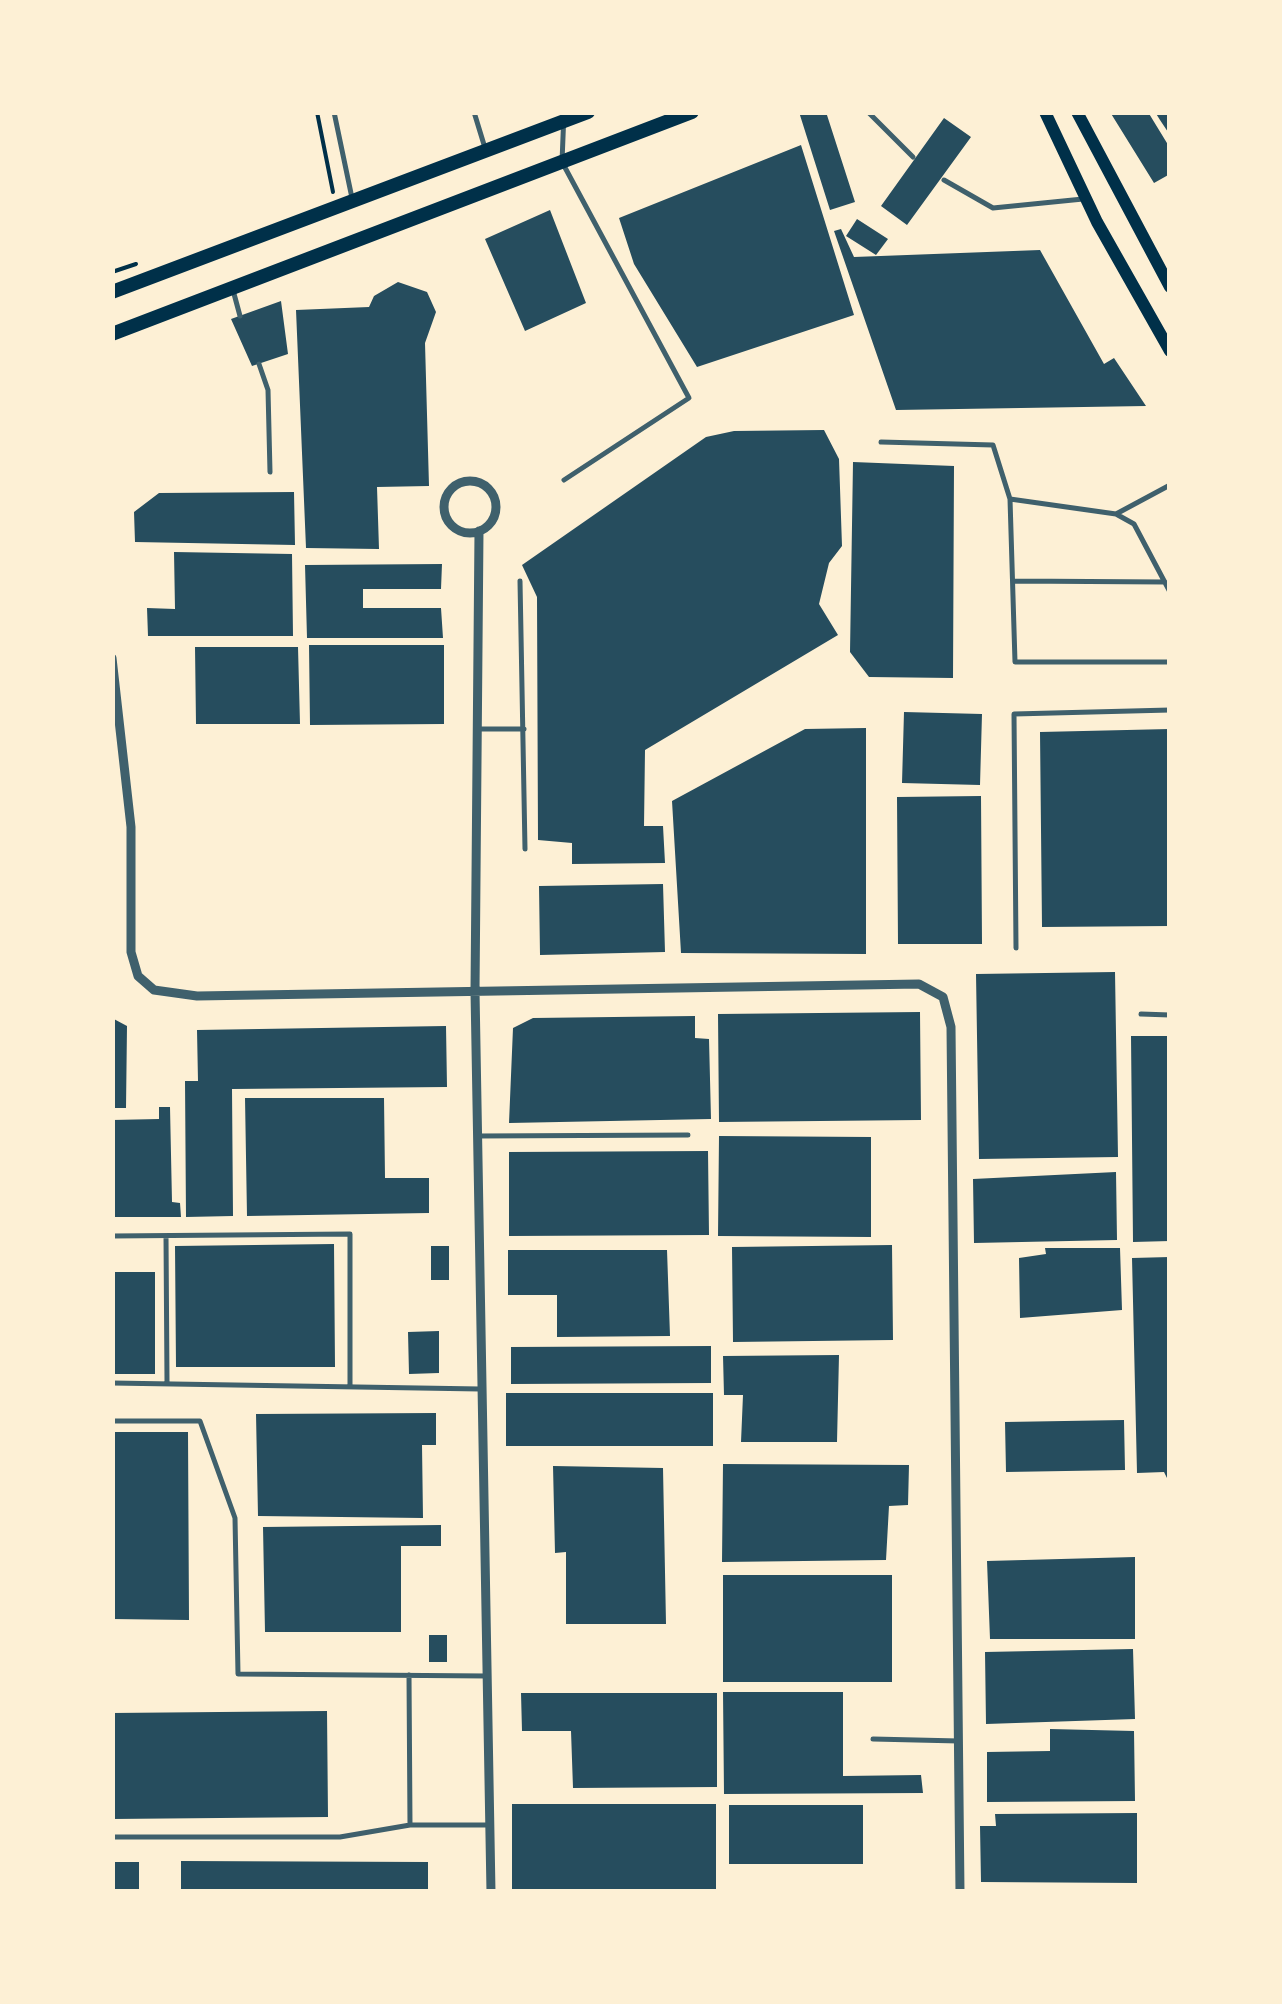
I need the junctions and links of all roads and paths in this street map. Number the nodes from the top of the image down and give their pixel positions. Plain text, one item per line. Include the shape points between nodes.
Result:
1 (317, 112) edge
2 (334, 112) edge
3 (474, 112) edge
4 (588, 112) edge
5 (692, 112) edge
6 (868, 112) edge
7 (1044, 112) edge
8 (1077, 112) edge
9 (564, 117) edge
10 (486, 151) junction
11 (912, 157) dead end
12 (562, 162) junction
13 (944, 180) dead end
14 (316, 198) dead end
15 (1086, 199) junction
16 (353, 202) junction
17 (150, 259) dead end
18 (112, 272) edge
19 (1170, 287) edge
20 (232, 288) junction
21 (112, 292) edge
22 (240, 316) dead end
23 (112, 334) edge
24 (1170, 350) edge
25 (259, 364) dead end
26 (881, 442) dead end
27 (270, 472) dead end
28 (564, 480) dead end
29 (1170, 485) edge
30 (1010, 499) junction
31 (1116, 514) junction
32 (478, 531) junction
33 (520, 581) dead end
34 (1013, 581) junction
35 (1165, 582) junction
36 (1170, 592) edge
37 (112, 658) edge
38 (1170, 662) edge
39 (1170, 710) edge
40 (524, 729) junction
41 (476, 730) junction
42 (526, 849) dead end
43 (1016, 948) dead end
44 (475, 991) junction
45 (1141, 1014) dead end
46 (1170, 1015) edge
47 (688, 1134) dead end
48 (478, 1136) junction
49 (112, 1236) edge
50 (166, 1236) junction
51 (112, 1382) edge
52 (167, 1382) junction
53 (350, 1384) junction
54 (482, 1389) junction
55 (112, 1421) edge
56 (409, 1675) junction
57 (487, 1676) junction
58 (873, 1738) dead end
59 (958, 1741) junction
60 (490, 1825) junction
61 (410, 1826) junction
62 (112, 1837) edge
63 (490, 1892) edge
64 (960, 1892) edge

1 - 14 path via 334,191
2 - 16 lane
3 - 10 lane
4 - 9 main road
5 - 12 main road
6 - 11 lane
7 - 15 main road
8 - 19 main road
9 - 10 main road
9 - 12 lane
10 - 16 main road
12 - 20 main road
12 - 28 lane via 689,398
13 - 15 lane via 994,208
15 - 24 main road
16 - 21 main road
17 - 18 path
20 - 22 lane
20 - 23 main road
25 - 27 lane via 268,390
26 - 30 lane via 992,445
29 - 31 lane
30 - 31 lane
30 - 34 lane
31 - 35 lane via 1134,524
32 - 32 street via 461,531 448,519 444,502 461,482 485,485 495,498 496,514
32 - 41 street
33 - 40 lane
34 - 35 lane
34 - 38 lane via 1015,662
35 - 36 lane
37 - 44 street via 130,827 131,952 145,984 197,996
39 - 43 lane via 1014,714
40 - 41 lane
40 - 42 lane
41 - 44 street
44 - 48 street
44 - 59 street via 919,984 942,997 951,1027
45 - 46 lane
47 - 48 lane
48 - 54 street
49 - 50 lane
50 - 52 lane
50 - 53 lane via 350,1234
51 - 52 lane
52 - 53 lane
53 - 54 lane
54 - 57 street
55 - 56 lane via 200,1422 235,1518 238,1674
56 - 57 lane
56 - 61 lane
57 - 60 street
58 - 59 lane
59 - 64 street
60 - 61 lane
60 - 63 street
61 - 62 lane via 340,1837

